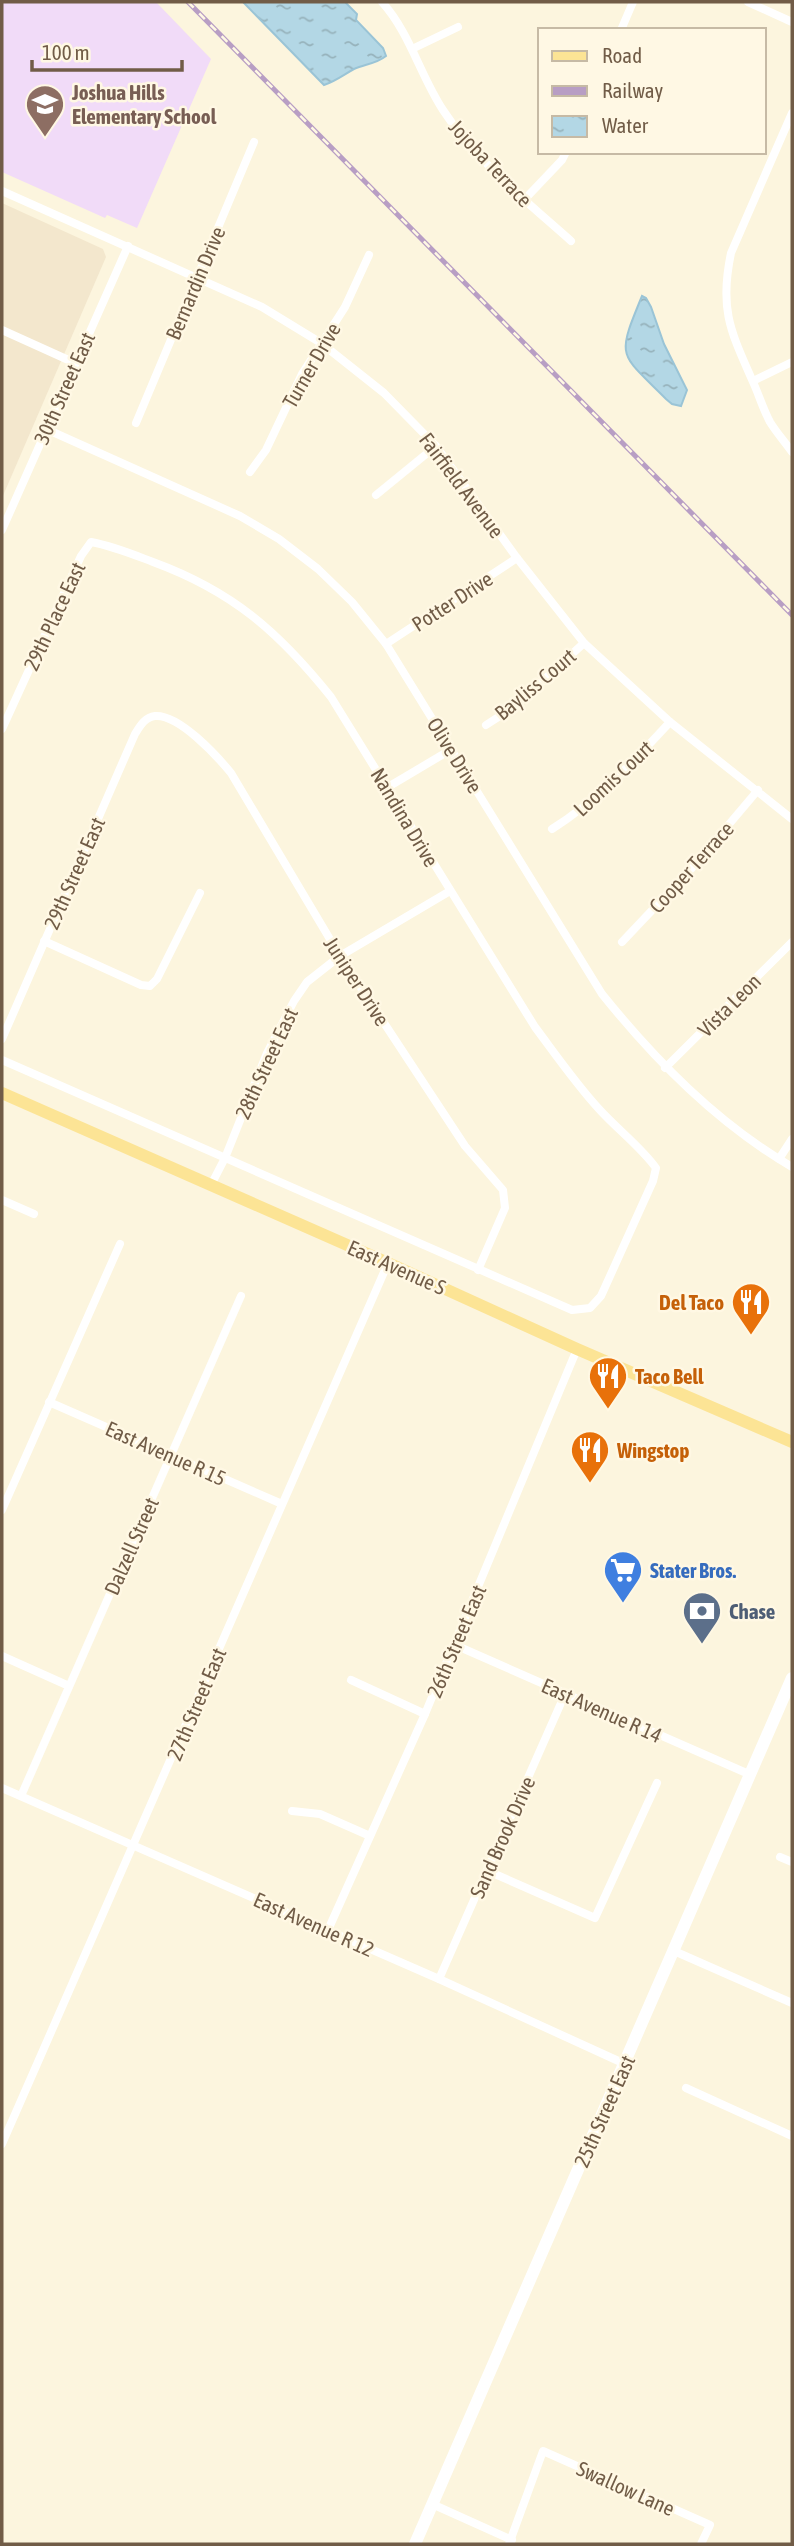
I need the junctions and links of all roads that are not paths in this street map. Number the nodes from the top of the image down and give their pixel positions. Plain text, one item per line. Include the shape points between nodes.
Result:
1 (382, 2) edge
2 (633, 2) edge
3 (748, 2) edge
4 (792, 22) edge
5 (458, 27) dead end
6 (622, 28) edge
7 (412, 49) junction
8 (792, 113) edge
9 (254, 142) dead end
10 (565, 154) edge
11 (2, 191) edge
12 (524, 200) junction
13 (571, 241) dead end
14 (128, 246) junction
15 (369, 255) dead end
16 (198, 277) junction
17 (2, 330) edge
18 (321, 343) junction
19 (792, 362) edge
20 (75, 363) junction
21 (753, 381) junction
22 (136, 423) dead end
23 (46, 429) junction
24 (436, 446) junction
25 (792, 452) edge
26 (250, 472) dead end
27 (376, 495) dead end
28 (2, 530) edge
29 (91, 542) joint
30 (517, 558) junction
31 (584, 643) junction
32 (386, 644) junction
33 (155, 716) joint
34 (670, 722) junction
35 (3, 724) edge
36 (486, 725) dead end
37 (452, 749) junction
38 (388, 787) junction
39 (758, 790) junction
40 (792, 819) edge
41 (552, 829) dead end
42 (450, 891) junction
43 (200, 892) dead end
44 (44, 942) junction
45 (622, 942) dead end
46 (792, 942) edge
47 (340, 956) junction
48 (2, 1039) edge
49 (2, 1060) edge
50 (665, 1068) junction
51 (2, 1093) edge
52 (792, 1139) edge
53 (225, 1158) junction
54 (779, 1159) junction
55 (792, 1167) edge
56 (211, 1185) junction
57 (2, 1200) edge
58 (34, 1214) dead end
59 (120, 1244) dead end
60 (388, 1263) junction
61 (478, 1270) junction
62 (241, 1296) dead end
63 (590, 1308) joint
64 (577, 1349) junction
65 (50, 1402) junction
66 (792, 1442) edge
67 (170, 1456) junction
68 (282, 1504) junction
69 (2, 1510) edge
70 (455, 1645) junction
71 (2, 1656) edge
72 (792, 1678) edge
73 (351, 1680) dead end
74 (69, 1686) junction
75 (565, 1694) junction
76 (425, 1714) junction
77 (751, 1774) junction
78 (657, 1783) dead end
79 (2, 1788) edge
80 (21, 1796) junction
81 (292, 1811) dead end
82 (370, 1836) junction
83 (134, 1846) junction
84 (780, 1857) dead end
85 (792, 1862) edge
86 (488, 1871) junction
87 (328, 1930) junction
88 (674, 1951) junction
89 (439, 1979) junction
90 (792, 2003) edge
91 (625, 2064) junction
92 (686, 2088) dead end
93 (792, 2136) edge
94 (2, 2144) edge
95 (432, 2504) junction
96 (511, 2542) edge
97 (415, 2544) edge
98 (701, 2544) edge

1 - 7 street, Jojoba Terrace
2 - 6 street
3 - 4 street
5 - 7 street
7 - 12 street, Jojoba Terrace via 443,111
8 - 21 street via 731,253 726,277 727,320
9 - 16 street, Bernardin Drive
10 - 12 street
11 - 14 street, Fairfield Avenue
12 - 13 street, Jojoba Terrace
14 - 16 street, Fairfield Avenue
14 - 20 street, 30th Street East
15 - 18 street, Turner Drive via 345,307
16 - 18 street, Fairfield Avenue via 262,307
16 - 22 street, Bernardin Drive
17 - 20 street
18 - 24 street, Fairfield Avenue via 384,393
18 - 26 street, Turner Drive
19 - 21 street
20 - 23 street, 30th Street East
21 - 25 street via 770,421
23 - 28 street, 30th Street East
23 - 32 street, Olive Drive via 219,506 278,539 352,602
24 - 27 street
24 - 30 street, Fairfield Avenue
29 - 35 street, 29th Place East
29 - 38 street, Nandina Drive via 182,572 231,599 271,630 331,697
30 - 31 street, Fairfield Avenue
30 - 32 street, Potter Drive
31 - 34 street, Fairfield Avenue
31 - 36 street, Bayliss Court via 514,707
32 - 37 street, Olive Drive
33 - 44 street, 29th Street East via 143,721 135,734
33 - 47 street, Juniper Drive via 190,732 231,773
34 - 39 street, Fairfield Avenue
34 - 41 street, Loomis Court via 578,812
37 - 38 street
37 - 50 street, Olive Drive via 602,994
38 - 42 street, Nandina Drive
39 - 40 street, Fairfield Avenue
39 - 45 street, Cooper Terrace
42 - 47 street, 28th Street East
42 - 63 street, Nandina Drive via 569,1074 656,1168 601,1296
43 - 44 street via 158,979 150,986
44 - 48 street, 29th Street East
46 - 50 street, Vista Leon
47 - 53 street, 28th Street East via 307,982 294,1001 267,1053
47 - 61 street, Juniper Drive via 464,1146 503,1190 505,1208
49 - 53 street, East Avenue S
50 - 54 street, Olive Drive
51 - 56 main road, East Avenue S
52 - 54 street
53 - 56 street, 28th Street East
53 - 61 street, East Avenue S
54 - 55 street, Olive Drive
56 - 60 main road, East Avenue S
57 - 58 street
59 - 65 street
60 - 64 main road, East Avenue S
60 - 68 street, 27th Street East
61 - 63 street, East Avenue S via 572,1310
62 - 67 street, Dalzell Street
64 - 66 main road, East Avenue S
64 - 70 street, 26th Street East
65 - 67 street, East Avenue R 15
65 - 69 street
67 - 68 street, East Avenue R 15
67 - 74 street, Dalzell Street
68 - 83 street, 27th Street East
70 - 75 street, East Avenue R 14
70 - 76 street, 26th Street East
71 - 74 street
72 - 77 main road, 25th Street East
73 - 76 street
74 - 80 street, Dalzell Street
75 - 77 street, East Avenue R 14
75 - 86 street, Sand Brook Drive
76 - 82 street, 26th Street East
77 - 88 main road, 25th Street East
78 - 86 street via 595,1917
79 - 80 street, East Avenue R 12
80 - 83 street, East Avenue R 12
81 - 82 street via 320,1814
82 - 87 street, 26th Street East
83 - 87 street, East Avenue R 12
83 - 94 street, 27th Street East
84 - 85 street
86 - 89 street, Sand Brook Drive
87 - 89 street, East Avenue R 12
88 - 90 street
88 - 91 main road, 25th Street East
89 - 91 street, East Avenue R 12
91 - 95 main road, 25th Street East
92 - 93 street
95 - 96 street
95 - 97 main road, 25th Street East
96 - 98 street, Swallow Lane via 543,2451 710,2525

